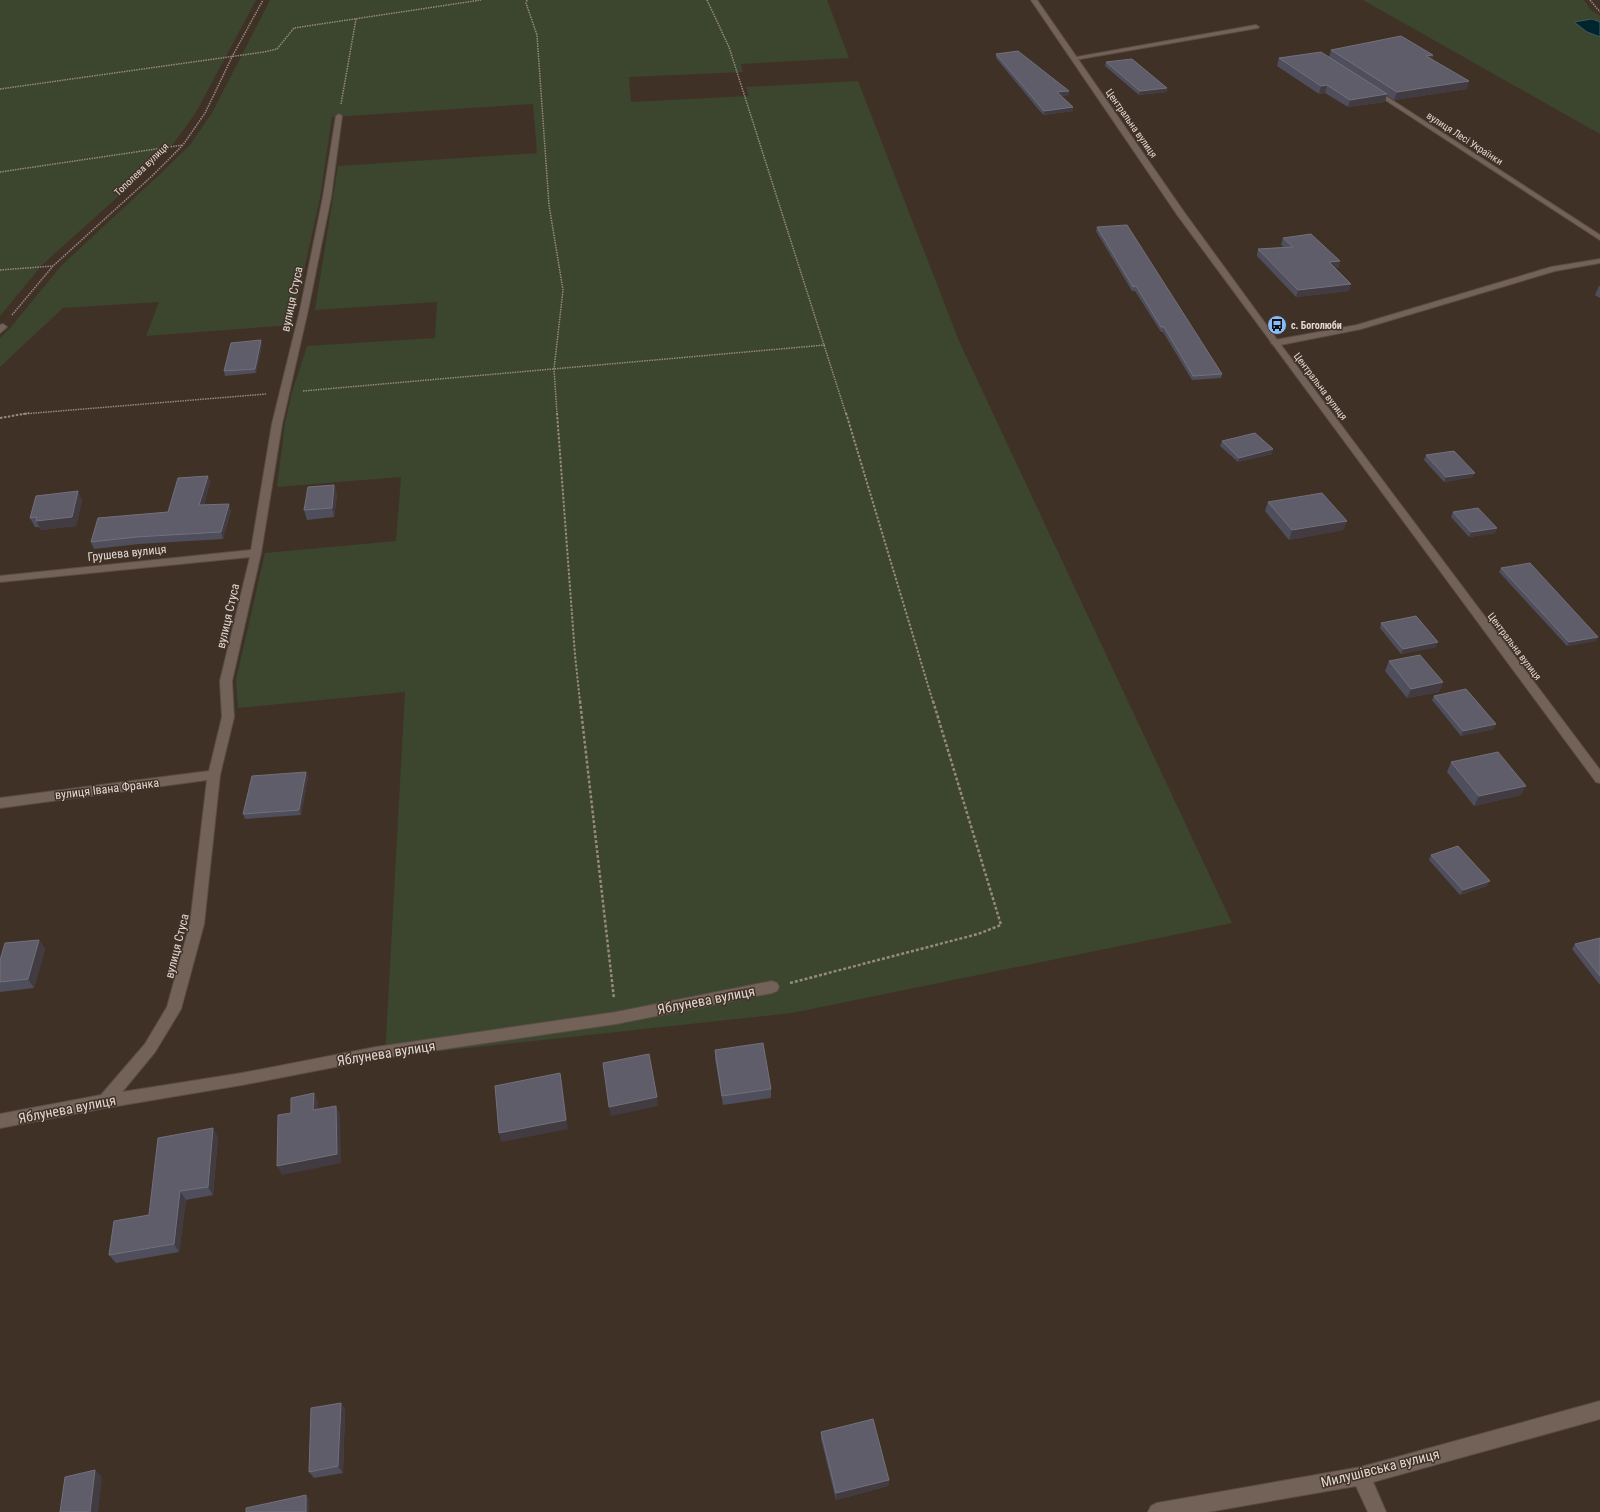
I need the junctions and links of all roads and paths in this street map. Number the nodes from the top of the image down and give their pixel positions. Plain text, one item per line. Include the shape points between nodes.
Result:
1 (263, 0) edge
2 (481, 0) edge
3 (527, 0) edge
4 (707, 0) edge
5 (1034, 0) edge
6 (1590, 0) edge
7 (1600, 12) edge
8 (356, 19) junction
9 (1256, 27) dead end
10 (233, 56) junction
11 (1074, 58) junction
12 (1365, 85) edge
13 (0, 90) edge
14 (339, 116) joint
15 (183, 144) junction
16 (0, 172) edge
17 (1600, 238) edge
18 (1600, 261) edge
19 (53, 266) junction
20 (0, 270) edge
21 (1, 328) edge
22 (1275, 343) junction
23 (825, 345) junction
24 (554, 369) junction
25 (284, 393) junction
26 (0, 418) edge
27 (256, 554) junction
28 (0, 579) edge
29 (214, 775) junction
30 (1600, 779) edge
31 (0, 802) edge
32 (772, 987) joint
33 (616, 1018) junction
34 (105, 1101) junction
35 (0, 1121) edge
36 (1600, 1410) edge
37 (1361, 1476) junction
38 (1157, 1512) edge
39 (1378, 1512) edge

1 - 10 path, Тополева вулиця
2 - 8 path
3 - 24 path via 537,35 549,205 563,290
4 - 23 path via 728,47
5 - 11 street, Центральна вулиця
6 - 7 path
8 - 10 path via 294,28 277,49
8 - 14 path
9 - 11 street
10 - 13 path
10 - 15 path, Тополева вулиця via 205,114
11 - 22 street, Центральна вулиця via 1181,214
12 - 17 street, вулиця Лесі Українки
14 - 25 street, вулиця Стуса via 327,197
15 - 16 path
15 - 19 path, Тополева вулиця via 152,176
18 - 22 street via 1554,269 1358,327
19 - 20 path
19 - 21 path, Тополева вулиця
22 - 30 street, Центральна вулиця
23 - 24 path
23 - 32 path via 1001,925 978,934
24 - 25 path
24 - 33 path via 575,655
25 - 26 path via 28,413
25 - 27 street, вулиця Стуса
27 - 28 street, Грушева вулиця
27 - 29 street, вулиця Стуса via 226,681 228,717
29 - 31 street, вулиця Івана Франка
29 - 34 street, вулиця Стуса via 198,924 174,1009 150,1048
32 - 33 street, Яблунева вулиця
33 - 34 street, Яблунева вулиця via 376,1053 242,1080
34 - 35 street, Яблунева вулиця
36 - 37 street, Милушівська вулиця
37 - 38 street, Милушівська вулиця
37 - 39 street

